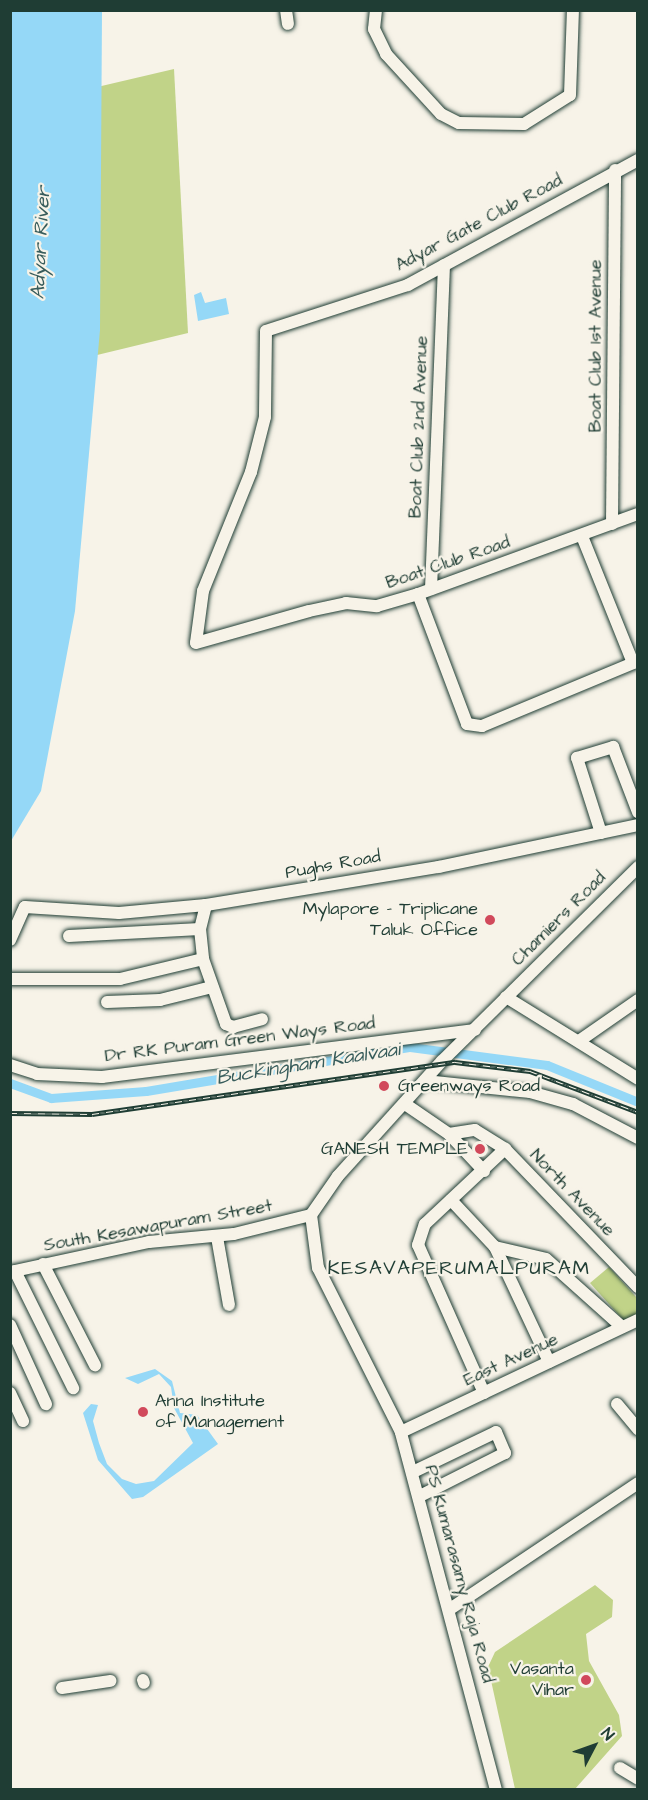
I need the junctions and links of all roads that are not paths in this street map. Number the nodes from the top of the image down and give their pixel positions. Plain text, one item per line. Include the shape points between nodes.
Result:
1 (286, 10) edge
2 (375, 10) edge
3 (573, 10) edge
4 (288, 24) dead end
5 (638, 160) edge
6 (615, 170) junction
7 (444, 266) junction
8 (638, 514) edge
9 (612, 524) junction
10 (582, 536) junction
11 (431, 590) junction
12 (418, 594) junction
13 (196, 643) joint
14 (638, 813) edge
15 (638, 825) edge
16 (601, 833) junction
17 (638, 867) edge
18 (206, 905) junction
19 (200, 929) junction
20 (69, 936) dead end
21 (10, 940) edge
22 (203, 959) junction
23 (10, 979) edge
24 (212, 987) junction
25 (506, 997) junction
26 (638, 1000) edge
27 (107, 1002) dead end
28 (262, 1019) dead end
29 (475, 1029) junction
30 (579, 1041) junction
31 (10, 1065) edge
32 (638, 1078) edge
33 (425, 1081) junction
34 (405, 1104) junction
35 (449, 1134) junction
36 (638, 1138) edge
37 (505, 1149) junction
38 (484, 1171) junction
39 (451, 1200) junction
40 (311, 1215) junction
41 (217, 1237) junction
42 (495, 1247) junction
43 (43, 1264) junction
44 (13, 1271) edge
45 (638, 1287) edge
46 (229, 1305) dead end
47 (638, 1320) edge
48 (10, 1325) edge
49 (622, 1327) junction
50 (549, 1362) junction
51 (95, 1365) dead end
52 (73, 1388) dead end
53 (10, 1393) edge
54 (484, 1393) junction
55 (46, 1404) dead end
56 (617, 1404) dead end
57 (23, 1421) dead end
58 (638, 1429) edge
59 (401, 1432) junction
60 (413, 1472) junction
61 (638, 1483) edge
62 (420, 1496) junction
63 (450, 1609) junction
64 (110, 1681) dead end
65 (62, 1689) dead end
66 (620, 1768) dead end
67 (638, 1779) edge
68 (496, 1790) edge

1 - 4 street
2 - 3 street via 374,28 386,54 441,114 459,123 530,122 570,95
5 - 6 street, Adyar Gate Club Road
6 - 7 street, Adyar Gate Club Road
6 - 9 street, Boat Club 1st Avenue
7 - 11 street, Boat Club 2nd Avenue
7 - 13 street, Adyar Gate Club Road via 408,285 266,331 265,417 251,472 203,591
8 - 9 street, Boat Club Road
9 - 10 street, Boat Club Road
10 - 11 street, Boat Club Road
10 - 12 street via 633,663 482,726 467,724
11 - 12 street, Boat Club Road
12 - 13 street, Boat Club Road via 377,606 346,603 309,610
14 - 16 street via 613,747 577,758
15 - 16 street, Pughs Road
16 - 18 street, Pughs Road via 439,867
17 - 25 street, Chamiers Road
18 - 19 street
18 - 21 street, Pughs Road via 119,913 32,906 19,914
19 - 20 street
19 - 22 street
22 - 23 street via 120,979
22 - 24 street
24 - 27 street via 160,1000
24 - 28 street via 229,1026
25 - 29 street
25 - 30 street
26 - 30 street
29 - 31 street, Dr RK Puram Green Ways Road via 102,1077 37,1074
29 - 33 street
30 - 32 street
33 - 34 street
33 - 36 street via 530,1092 573,1104
34 - 35 street
34 - 40 street via 338,1176
35 - 37 street, North Avenue via 475,1130
35 - 38 street
37 - 38 street
37 - 45 street, North Avenue
38 - 39 street
39 - 42 street
39 - 54 street via 425,1224 418,1245
40 - 41 street, South Kesawapuram Street
40 - 59 street, PS Kumarasamy Raja Road via 318,1268
41 - 43 street, South Kesawapuram Street via 149,1242
41 - 46 street
42 - 49 street via 546,1259
42 - 50 street
43 - 44 street, South Kesawapuram Street
43 - 51 street
44 - 52 street
47 - 49 street, East Avenue
48 - 55 street
49 - 50 street, East Avenue
50 - 54 street, East Avenue
53 - 57 street
54 - 59 street, East Avenue
56 - 58 street
59 - 60 street, PS Kumarasamy Raja Road
60 - 62 street, PS Kumarasamy Raja Road
60 - 62 street via 496,1432 505,1453
61 - 63 street
62 - 63 street, PS Kumarasamy Raja Road
63 - 68 street, PS Kumarasamy Raja Road
64 - 65 street
66 - 67 street

